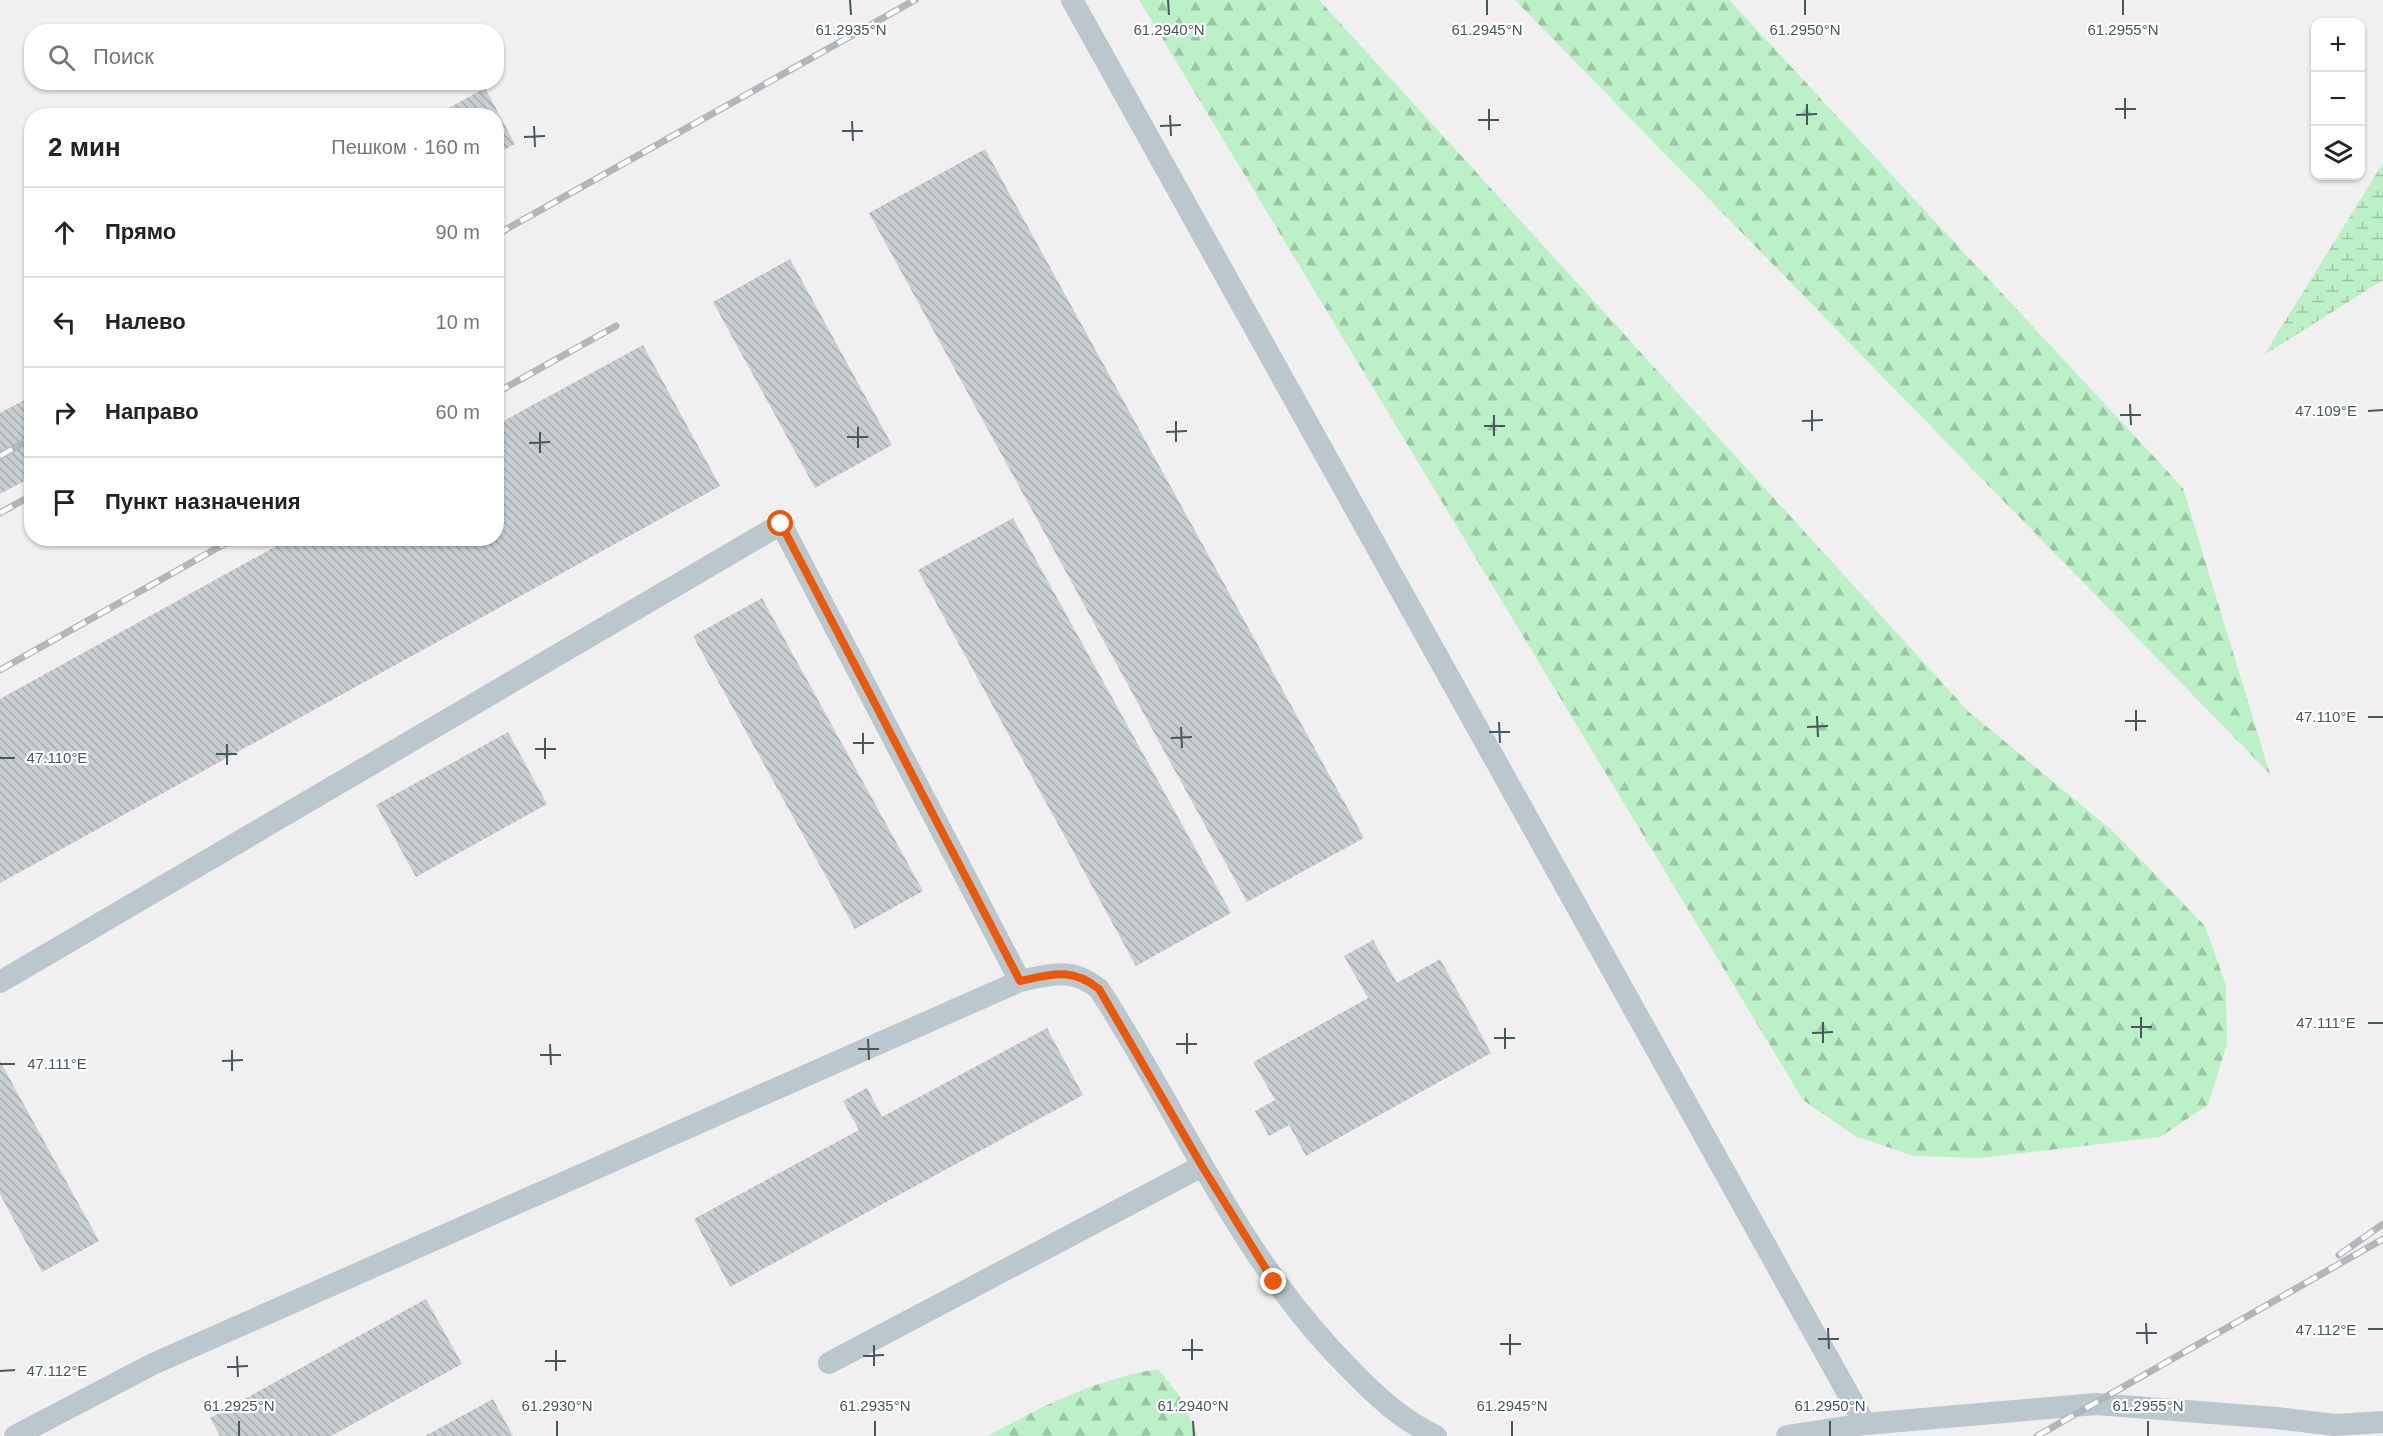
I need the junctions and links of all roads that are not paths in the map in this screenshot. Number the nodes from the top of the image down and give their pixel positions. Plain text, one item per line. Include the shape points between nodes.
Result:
1 (1072, 0) edge
2 (1020, 981) junction
3 (0, 982) edge
4 (1202, 1166) junction
5 (829, 1363) dead end
6 (2383, 1422) edge
7 (1865, 1424) junction
8 (15, 1436) edge
9 (1436, 1436) edge
10 (1787, 1436) edge

1 - 7 lane
2 - 3 lane via 781,524
2 - 4 lane via 1070,975 1085,978 1099,989
2 - 8 lane via 153,1364
4 - 5 lane
4 - 9 lane via 1274,1282 1309,1327 1371,1390 1399,1414
6 - 7 lane via 2335,1425 2096,1404
7 - 10 lane

